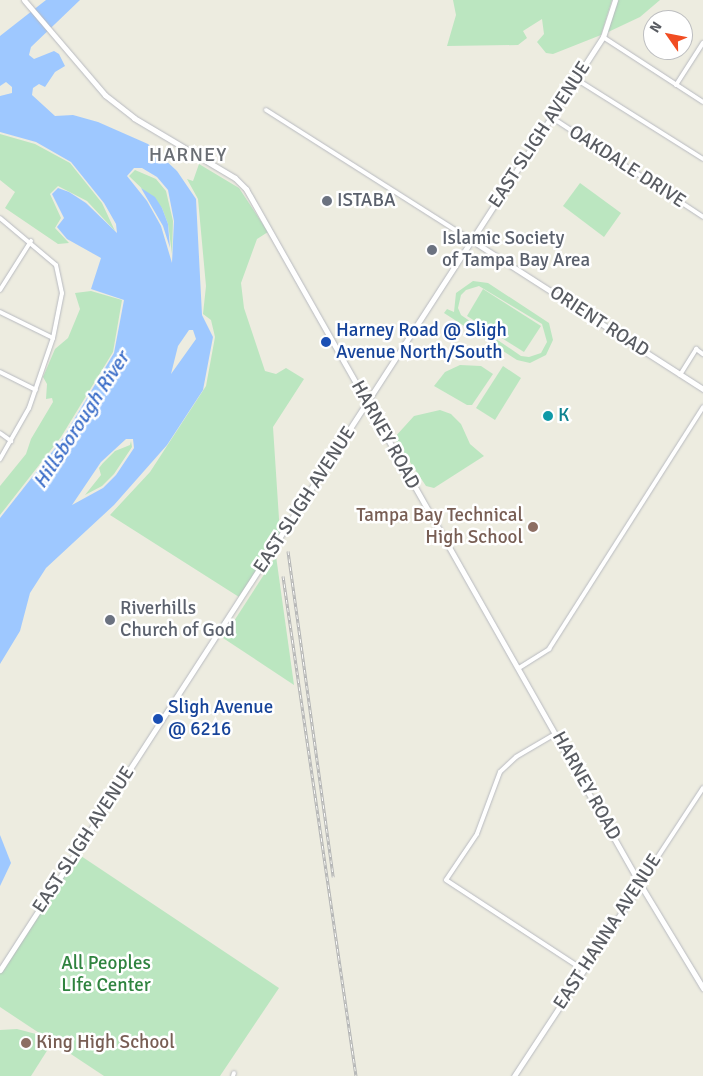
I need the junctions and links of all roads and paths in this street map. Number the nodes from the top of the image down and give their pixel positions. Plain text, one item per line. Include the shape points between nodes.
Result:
1 (24, 0) edge
2 (615, 0) edge
3 (603, 37) junction
4 (703, 44) edge
5 (576, 78) junction
6 (676, 85) junction
7 (703, 102) edge
8 (266, 110) dead end
9 (551, 118) junction
10 (703, 160) edge
11 (703, 217) edge
12 (0, 218) edge
13 (472, 240) junction
14 (31, 242) junction
15 (0, 290) edge
16 (0, 312) edge
17 (53, 338) junction
18 (703, 354) edge
19 (0, 372) edge
20 (680, 374) junction
21 (36, 390) junction
22 (703, 390) edge
23 (367, 403) junction
24 (703, 407) edge
25 (0, 433) edge
26 (11, 441) junction
27 (0, 459) edge
28 (519, 668) junction
29 (557, 733) junction
30 (703, 788) edge
31 (640, 884) junction
32 (582, 969) junction
33 (0, 970) edge
34 (703, 988) edge
35 (514, 1076) edge

1 - 23 street, HARNEY ROAD via 105,95 134,118 235,178 246,189
2 - 3 street, EAST SLIGH AVENUE
3 - 5 street, EAST SLIGH AVENUE
3 - 6 street
4 - 6 street
5 - 9 street, EAST SLIGH AVENUE
5 - 10 street
6 - 7 street
8 - 13 street, ORIENT ROAD
9 - 11 street, OAKDALE DRIVE
9 - 13 street, EAST SLIGH AVENUE
12 - 14 street
13 - 20 street, ORIENT ROAD
13 - 23 street, EAST SLIGH AVENUE
14 - 15 street
14 - 17 street via 56,265 62,293
16 - 17 street
17 - 21 street
18 - 20 street via 696,349
19 - 21 street
20 - 22 street, ORIENT ROAD
21 - 26 street
23 - 28 street, HARNEY ROAD
23 - 33 street, EAST SLIGH AVENUE
24 - 28 street via 549,650
25 - 26 street
26 - 27 street
28 - 29 street, HARNEY ROAD
29 - 31 street, HARNEY ROAD
29 - 32 street via 516,757 500,772 476,834 446,880
30 - 31 street, EAST HANNA AVENUE
31 - 32 street, EAST HANNA AVENUE
31 - 34 street, HARNEY ROAD
32 - 35 street, EAST HANNA AVENUE

